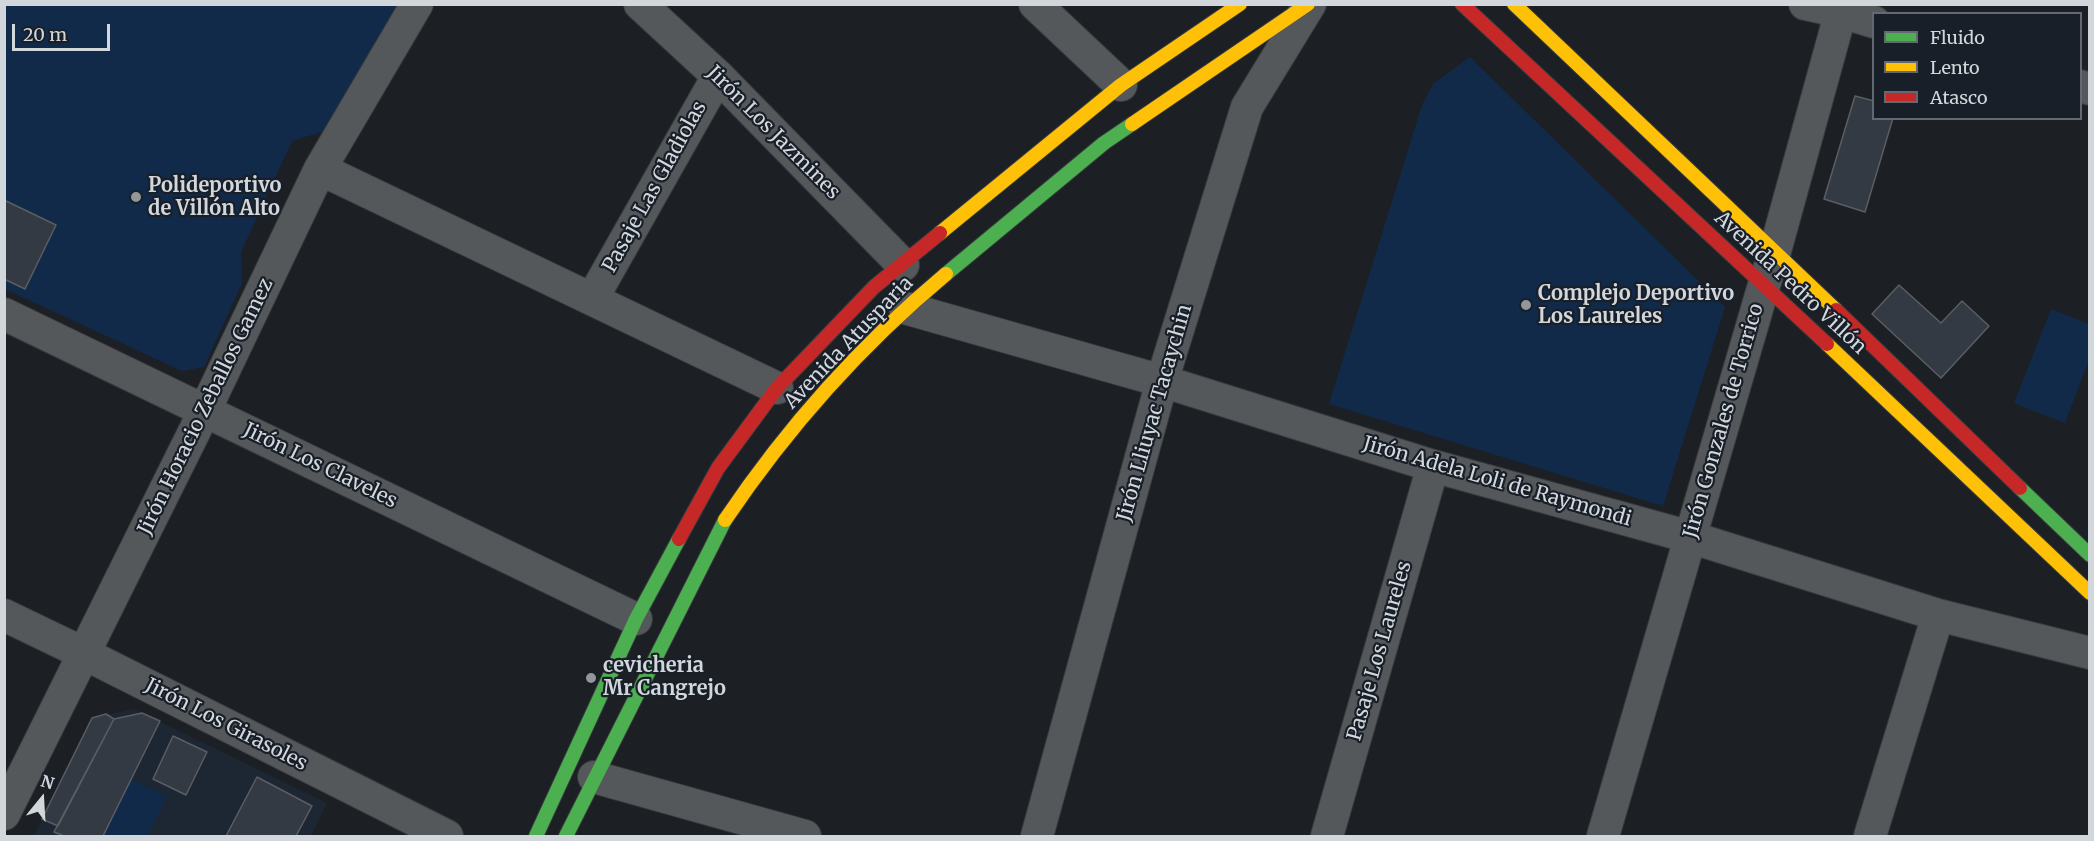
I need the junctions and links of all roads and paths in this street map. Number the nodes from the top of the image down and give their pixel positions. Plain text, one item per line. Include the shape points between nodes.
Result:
1 (417, 4) edge
2 (640, 4) edge
3 (1035, 4) edge
4 (1239, 4) edge
5 (1309, 4) edge
6 (1462, 4) edge
7 (1514, 4) edge
8 (1805, 4) edge
9 (1842, 8) edge
10 (1872, 21) edge
11 (718, 76) junction
12 (1121, 85) junction
13 (320, 169) junction
14 (1775, 251) junction
15 (903, 265) junction
16 (1764, 285) junction
17 (592, 299) junction
18 (905, 308) junction
19 (4, 314) edge
20 (1162, 381) junction
21 (777, 388) junction
22 (205, 410) junction
23 (1433, 466) junction
24 (1690, 537) junction
25 (2090, 555) edge
26 (2090, 592) edge
27 (4, 615) edge
28 (1938, 615) junction
29 (636, 619) junction
30 (2090, 653) edge
31 (85, 654) junction
32 (594, 777) junction
33 (4, 814) edge
34 (771, 832) edge
35 (447, 837) edge
36 (536, 837) edge
37 (566, 837) edge
38 (805, 837) edge
39 (1037, 837) edge
40 (1327, 837) edge
41 (1603, 837) edge
42 (1870, 837) edge

1 - 13 street, Jirón Horacio Zeballos Gamez
2 - 11 street, Jirón Los Jazmines
3 - 12 street
4 - 12 main road, Avenida Atusparia
5 - 18 main road, Avenida Atusparia via 1104,143
5 - 20 street, Jirón Lliuyac Tacaychin via 1247,107
6 - 16 main road, Avenida Pedro Villón
7 - 14 main road, Avenida Pedro Villón
8 - 9 street
9 - 10 street
9 - 14 street, Jirón Gonzales de Torrico
11 - 15 street, Jirón Los Jazmines
11 - 17 street, Pasaje Las Gladiolas
12 - 15 main road, Avenida Atusparia
13 - 17 street
13 - 22 street, Jirón Horacio Zeballos Gamez
14 - 16 street, Jirón Gonzales de Torrico
14 - 25 main road, Avenida Pedro Villón
15 - 21 main road, Avenida Atusparia via 866,295
16 - 24 street, Jirón Gonzales de Torrico
16 - 26 main road, Avenida Pedro Villón
17 - 21 street
18 - 20 street, Jirón Adela Loli de Raymondi
18 - 32 main road, Avenida Atusparia via 807,411 754,477 719,529
19 - 22 street, Jirón Los Claveles
20 - 23 street, Jirón Adela Loli de Raymondi
20 - 39 street, Jirón Lliuyac Tacaychin
21 - 29 main road, Avenida Atusparia via 718,468
22 - 29 street, Jirón Los Claveles
22 - 31 street, Jirón Horacio Zeballos Gamez
23 - 24 street, Jirón Adela Loli de Raymondi
23 - 40 street, Pasaje Los Laureles
24 - 28 street, Jirón Adela Loli de Raymondi
24 - 41 street, Jirón Gonzales de Torrico
27 - 31 street, Jirón Los Girasoles
28 - 30 street, Jirón Adela Loli de Raymondi
28 - 42 street
29 - 36 main road, Avenida Atusparia
31 - 33 street, Jirón Horacio Zeballos Gamez
31 - 35 street, Jirón Los Girasoles
32 - 34 street
32 - 37 main road, Avenida Atusparia
34 - 38 street

